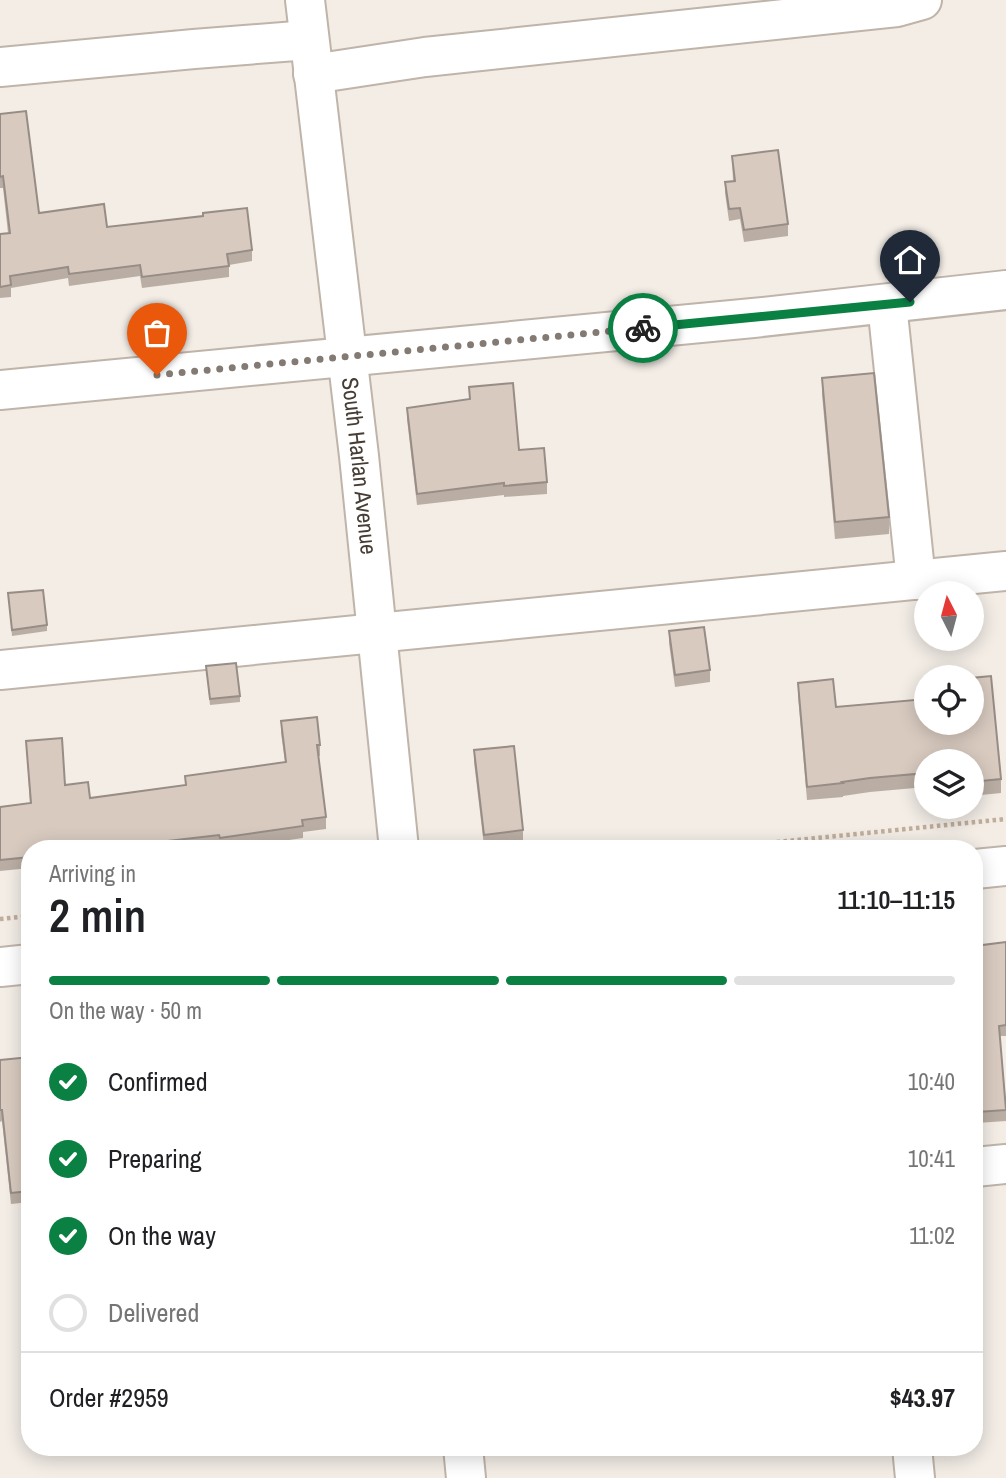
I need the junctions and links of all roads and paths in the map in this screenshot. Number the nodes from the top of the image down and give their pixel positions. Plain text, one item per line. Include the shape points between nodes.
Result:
1 (305, 0) edge
2 (922, 0) edge
3 (311, 57) junction
4 (0, 67) edge
5 (1006, 290) edge
6 (887, 304) junction
7 (347, 357) junction
8 (0, 390) edge
9 (1006, 571) edge
10 (916, 580) junction
11 (377, 634) junction
12 (0, 670) edge
13 (1006, 819) edge
14 (398, 840) edge
15 (797, 840) edge
16 (1006, 866) edge
17 (983, 868) edge
18 (21, 917) edge
19 (0, 919) edge
20 (21, 965) edge
21 (0, 967) edge
22 (1006, 1164) edge
23 (983, 1166) edge
24 (464, 1456) edge
25 (913, 1456) edge
26 (466, 1478) edge
27 (915, 1478) edge

1 - 3 street, South Harlan Avenue
2 - 3 street via 897,7 425,57
3 - 4 street via 194,49
3 - 7 street, South Harlan Avenue
5 - 6 street
6 - 7 street
6 - 10 street
7 - 8 street
7 - 11 street, South Harlan Avenue
9 - 10 street
10 - 11 street
11 - 12 street
11 - 14 street, South Harlan Avenue
13 - 15 path
16 - 17 street
18 - 19 path
20 - 21 street
22 - 23 street
24 - 26 street
25 - 27 street

